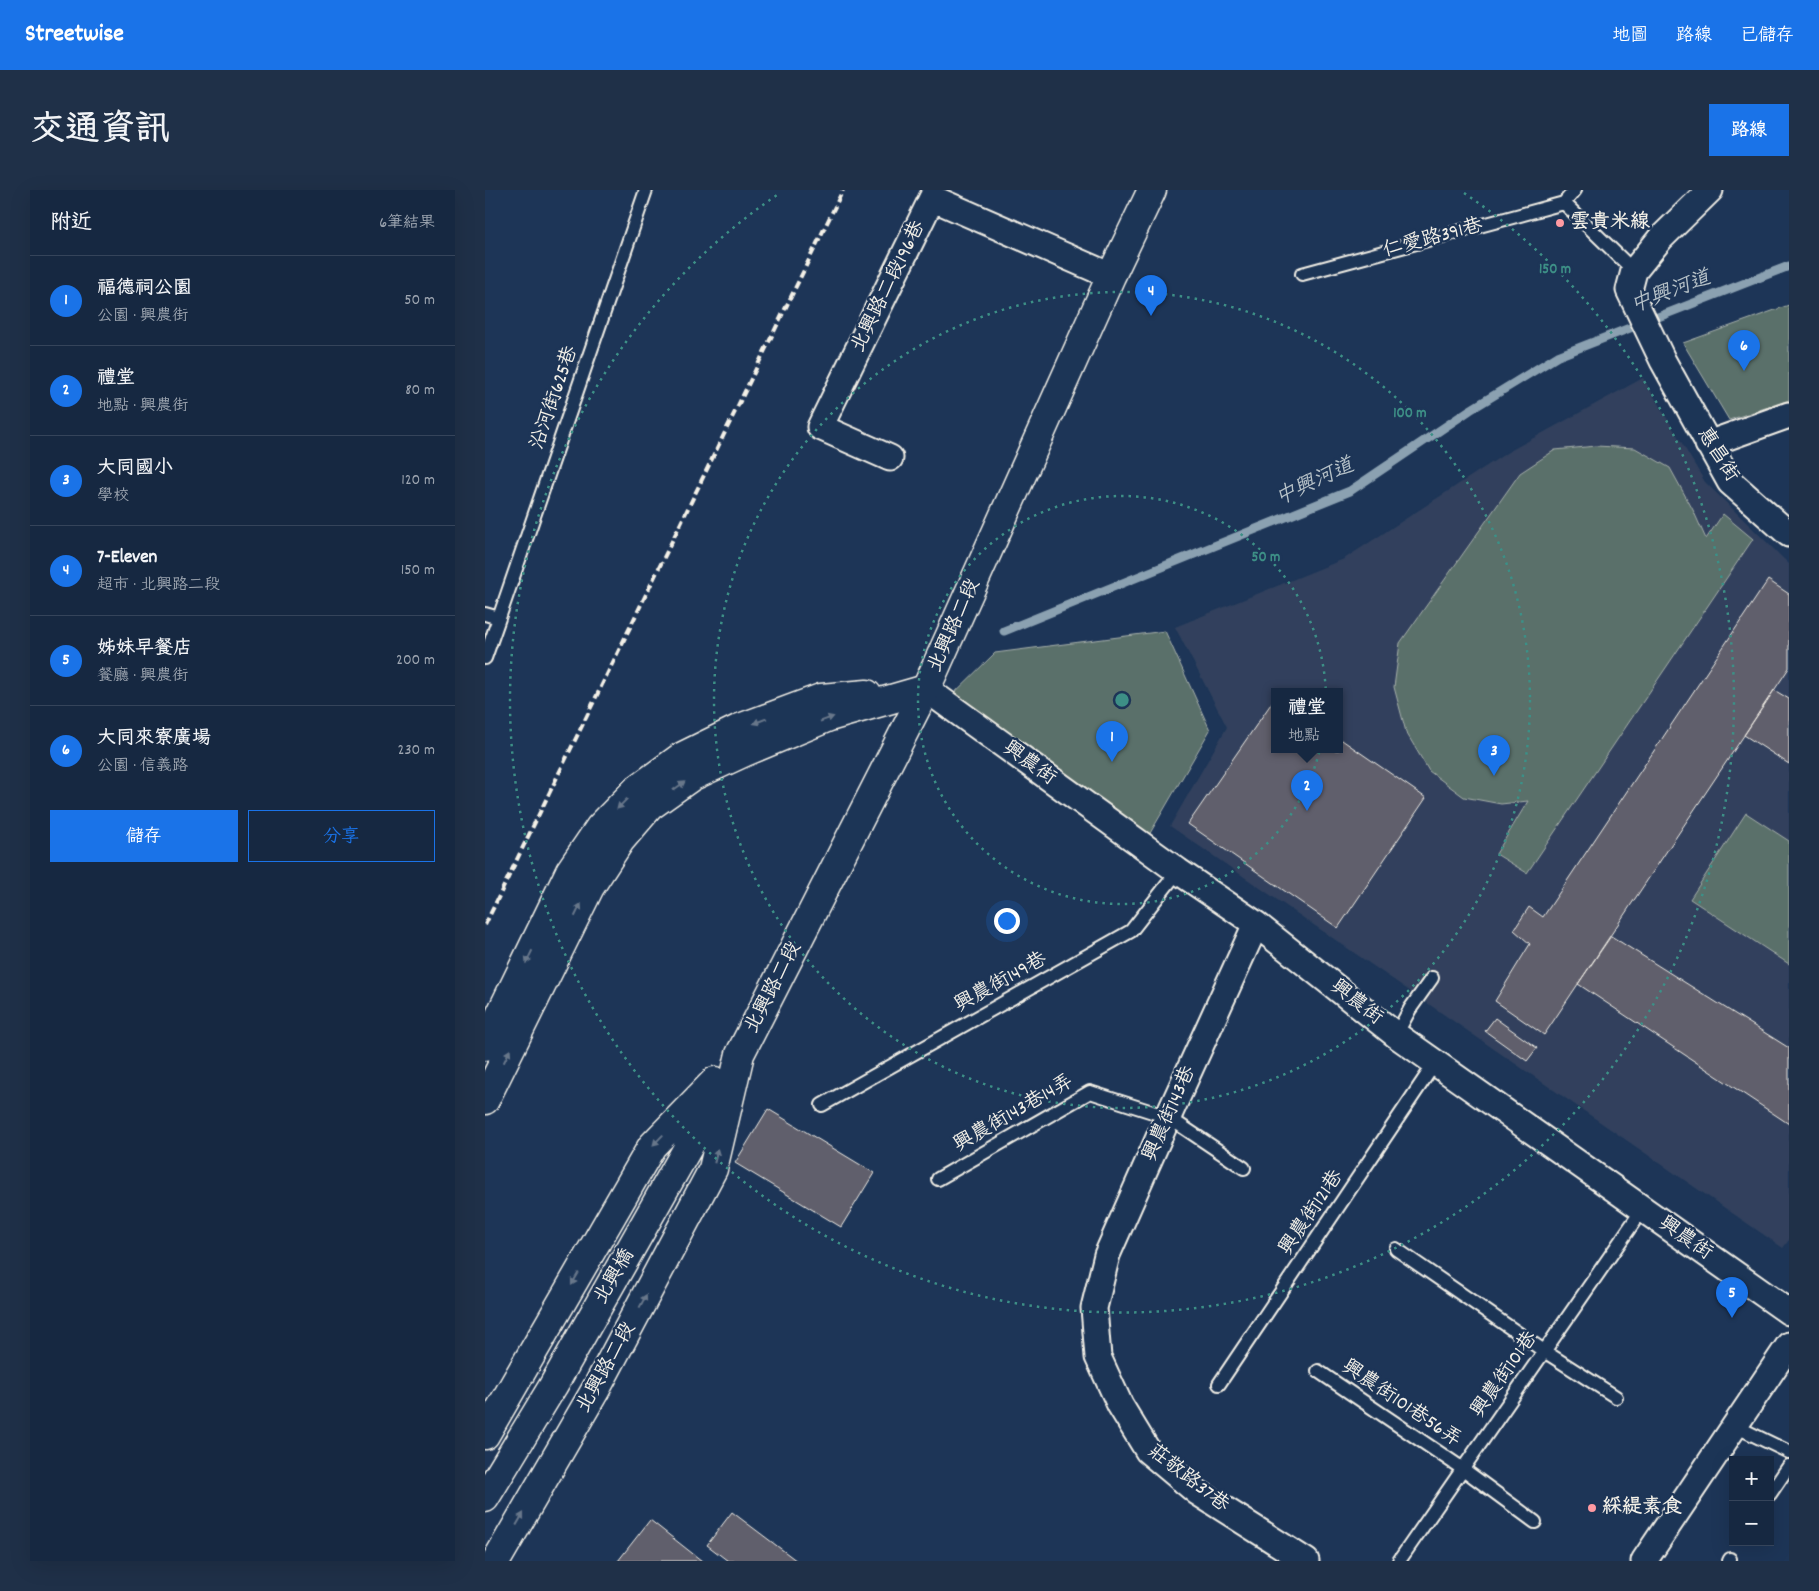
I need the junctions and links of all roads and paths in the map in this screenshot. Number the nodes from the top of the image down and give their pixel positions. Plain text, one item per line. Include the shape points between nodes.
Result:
1 (646, 190) edge
2 (1153, 190) edge
3 (1575, 190) edge
4 (1710, 190) edge
5 (1564, 203) junction
6 (1302, 274) dead end
7 (1111, 276) junction
8 (1632, 280) junction
9 (1789, 415) edge
10 (1708, 444) junction
11 (890, 458) dead end
12 (1789, 534) edge
13 (485, 614) edge
14 (499, 618) junction
15 (485, 658) edge
16 (926, 689) junction
17 (1178, 871) junction
18 (1256, 924) junction
19 (1432, 978) dead end
20 (1396, 1035) junction
21 (485, 1046) edge
22 (741, 1054) junction
23 (1435, 1063) junction
24 (485, 1100) edge
25 (823, 1105) dead end
26 (1168, 1117) junction
27 (1244, 1168) dead end
28 (938, 1179) dead end
29 (1642, 1210) junction
30 (1396, 1249) dead end
31 (1094, 1308) joint
32 (1789, 1312) edge
33 (1789, 1345) edge
34 (1544, 1351) junction
35 (1318, 1371) dead end
36 (1219, 1384) dead end
37 (1615, 1397) dead end
38 (1735, 1426) junction
39 (485, 1435) edge
40 (1789, 1452) edge
41 (1789, 1466) edge
42 (1463, 1469) junction
43 (1774, 1488) edge
44 (485, 1498) edge
45 (1535, 1522) dead end
46 (496, 1561) edge
47 (1305, 1561) edge
48 (1399, 1561) edge
49 (1644, 1561) edge

1 - 14 lane, 沿河街625巷
2 - 7 main road, 北興路二段
3 - 5 lane
4 - 8 street via 1660,239
5 - 6 lane, 仁愛路391巷
5 - 8 lane
7 - 11 street, 北興路二段196巷 via 933,198 820,427
7 - 16 main road, 北興路二段
8 - 10 street, 惠昌街 via 1663,361
9 - 10 street
10 - 12 street, 惠昌街 via 1730,482
13 - 14 lane
14 - 15 lane, 沿河街625巷
16 - 17 street, 興農街
16 -> 21 main road via 821,698 740,728 681,757 636,790 600,827 570,871
16 - 22 main road, 北興路二段
24 -> 16 main road via 590,887 620,841 650,806 691,777 745,752 829,717
17 - 18 street, 興農街
17 - 25 lane, 興農街149巷 via 1131,931
18 - 20 street, 興農街
18 - 26 street, 興農街143巷
19 - 20 lane
20 - 23 street, 興農街
22 -> 39 main road, 北興路二段 via 652,1146
22 - 44 main road, 北興橋 via 553,1386
46 -> 22 main road, 北興路二段 via 597,1390 713,1169
23 - 29 street, 興農街
23 - 36 lane, 興農街121巷
26 - 27 lane, 興農街143巷14弄
26 - 28 lane, 興農街143巷14弄 via 1090,1092
26 - 31 street, 興農街143巷 via 1107,1255
29 - 32 street, 興農街
29 - 34 lane, 興農街101巷
30 - 34 lane
31 - 47 street, 莊敬路37巷 via 1098,1357 1120,1405 1148,1451 1197,1492
33 - 38 street
34 - 37 lane
34 - 42 lane, 興農街101巷
35 - 42 lane, 興農街101巷56弄
38 - 40 lane
38 - 49 street
41 - 43 lane
42 - 45 lane, 興農街101巷56弄
42 - 48 lane, 興農街101巷

